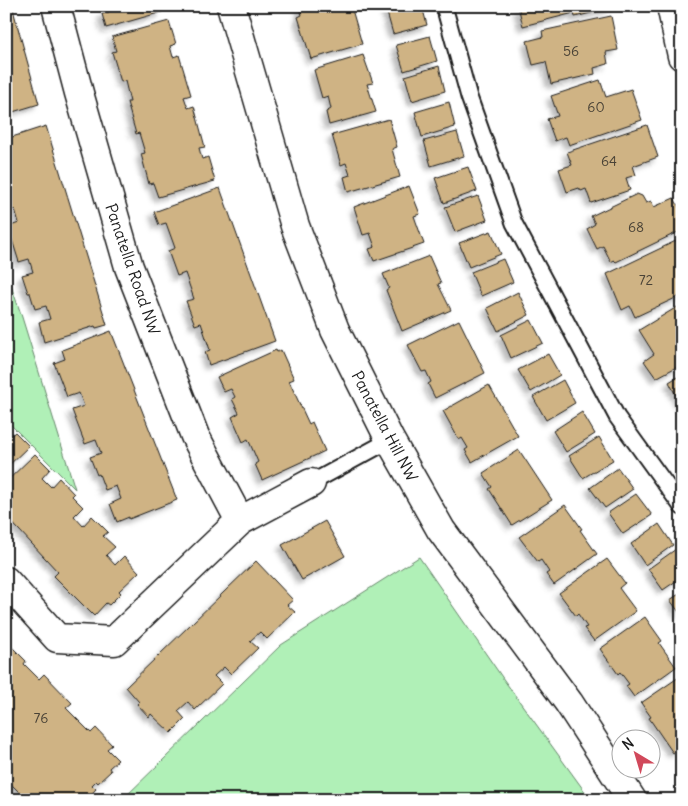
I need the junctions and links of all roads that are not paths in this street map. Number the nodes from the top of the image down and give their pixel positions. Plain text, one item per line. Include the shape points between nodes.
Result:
1 (56, 6) edge
2 (231, 6) edge
3 (444, 6) edge
4 (671, 6) edge
5 (682, 56) edge
6 (390, 440) junction
7 (311, 483) joint
8 (682, 507) edge
9 (240, 521) junction
10 (6, 581) edge
11 (632, 800) edge

1 - 9 street, Panatella Road NW via 129,267 194,436
2 - 6 street, Panatella Hill NW via 295,226 335,330
3 - 8 lane via 469,97 514,223 617,417
4 - 5 street
6 - 7 lane
6 - 11 street, Panatella Hill NW via 441,530 569,703
7 - 9 street
9 - 10 street via 114,641 57,638

